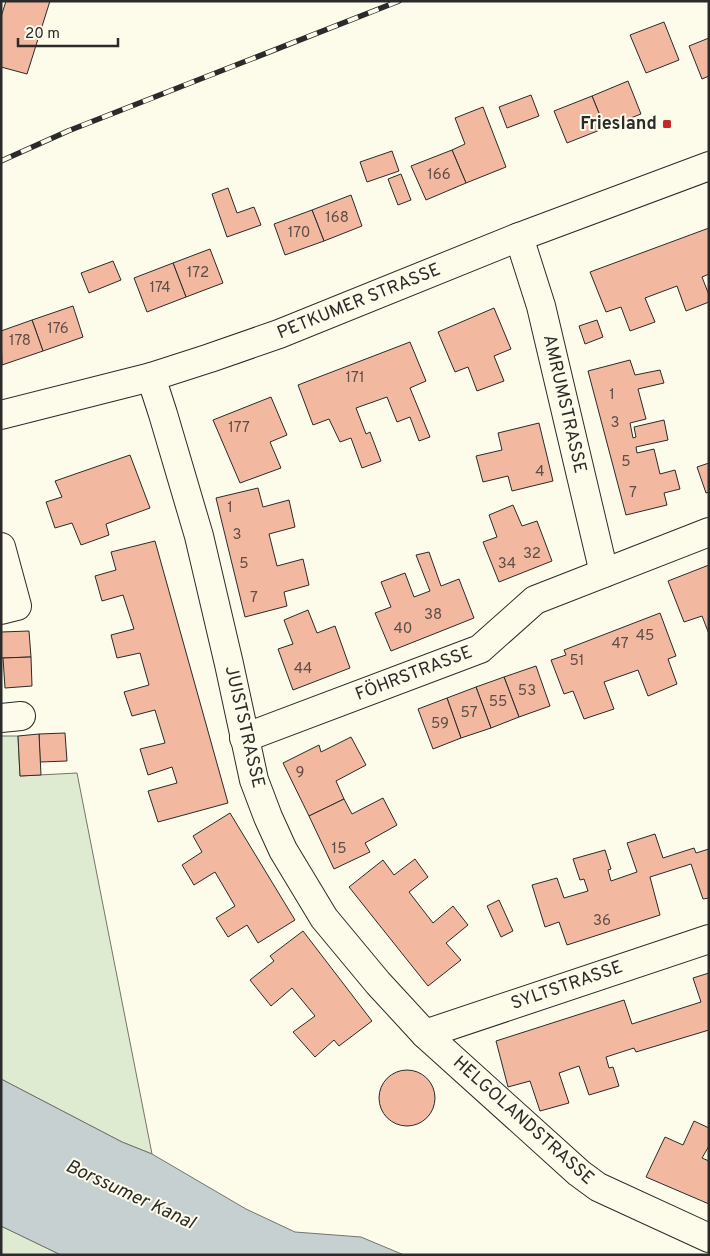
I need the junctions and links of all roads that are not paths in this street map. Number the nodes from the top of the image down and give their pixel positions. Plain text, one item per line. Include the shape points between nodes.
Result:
1 (709, 166) edge
2 (519, 238) junction
3 (151, 377) junction
4 (1, 415) edge
5 (709, 532) edge
6 (1, 547) edge
7 (604, 573) junction
8 (1, 610) edge
9 (244, 738) junction
10 (709, 939) edge
11 (425, 1034) junction
12 (709, 1238) edge

1 - 2 street, PETKUMER STRASSE
2 - 3 street, PETKUMER STRASSE via 279,334
2 - 7 street, AMRUMSTRASSE via 541,306
3 - 4 street, PETKUMER STRASSE
3 - 9 street, JUISTSTRASSE via 199,536
5 - 7 street, FÖHRSTRASSE
6 - 8 street via 17,606
7 - 9 street, FÖHRSTRASSE via 535,600 480,649
9 - 11 street, JUISTSTRASSE via 263,804 288,859 324,918
10 - 11 street, SYLTSTRASSE
11 - 12 street, HELGOLANDSTRASSE via 598,1187

